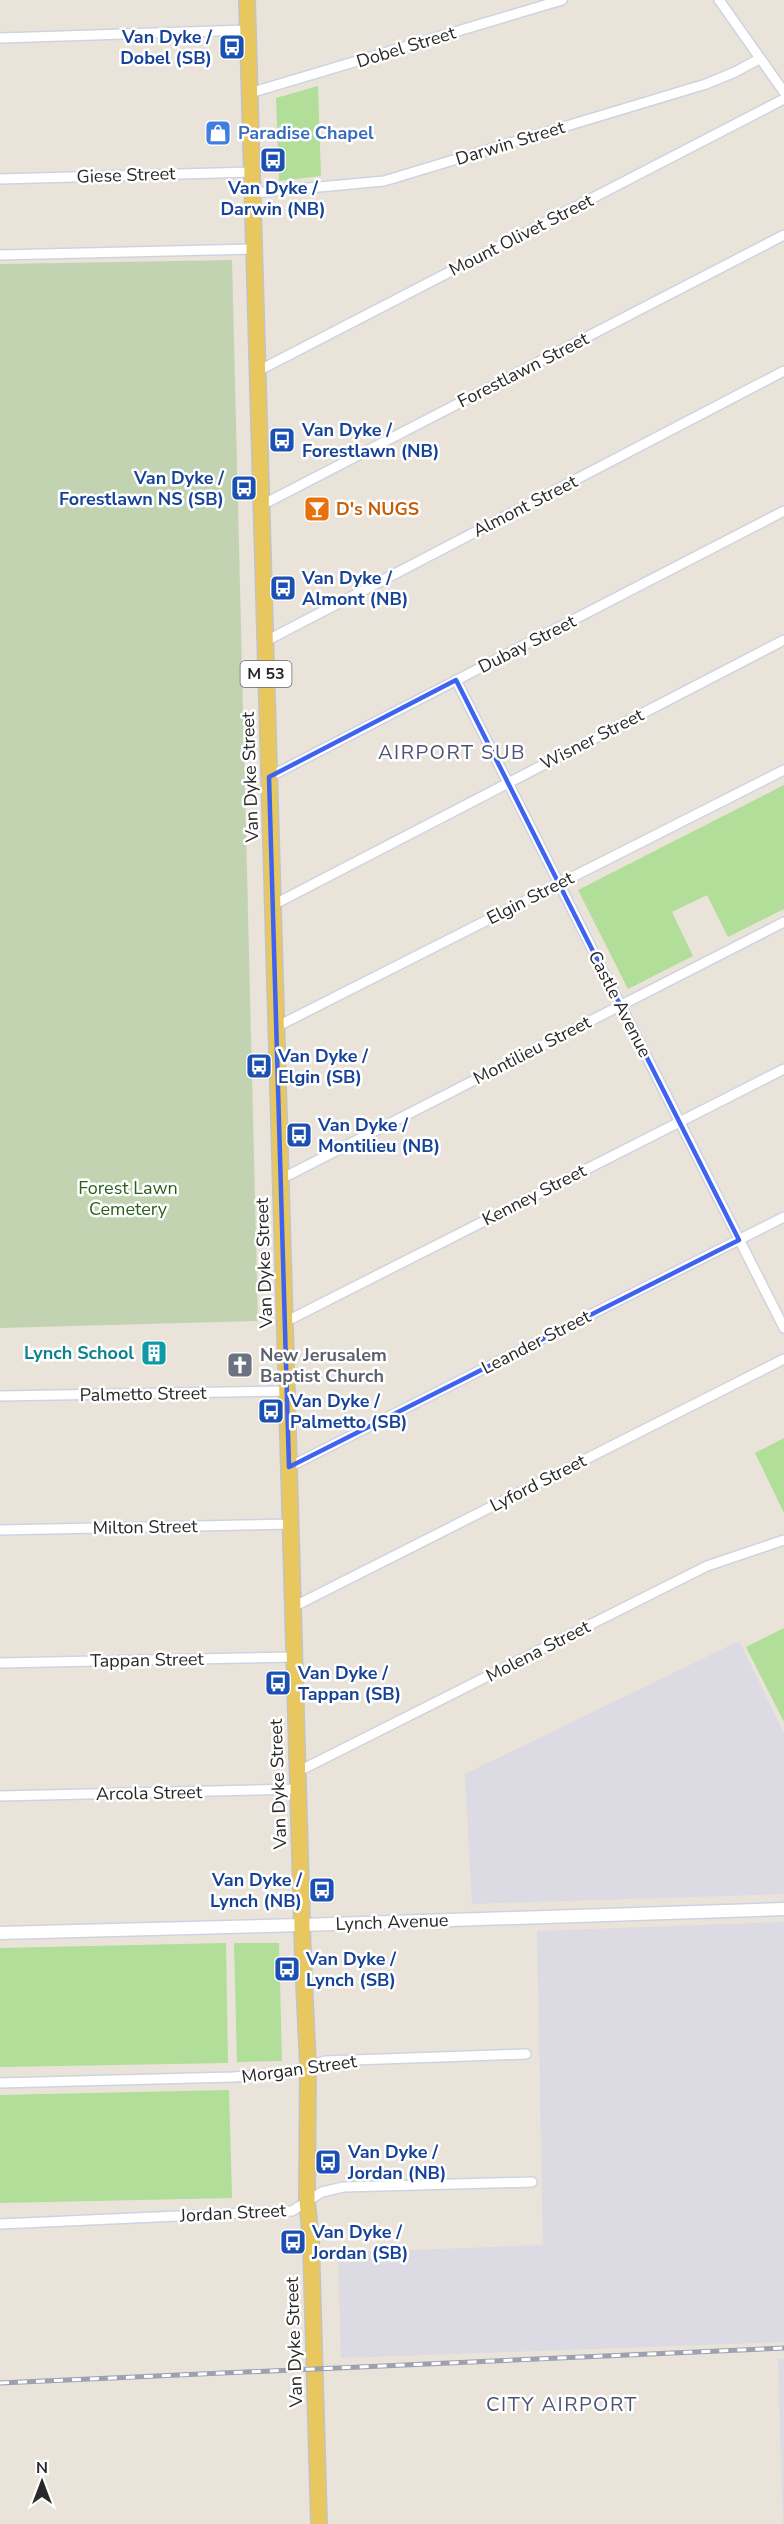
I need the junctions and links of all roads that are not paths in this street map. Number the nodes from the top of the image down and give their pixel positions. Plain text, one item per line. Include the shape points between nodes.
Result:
1 (247, 0) edge
2 (562, 0) edge
3 (719, 0) edge
4 (248, 30) junction
5 (0, 38) edge
6 (759, 59) junction
7 (784, 92) edge
8 (250, 93) junction
9 (784, 99) edge
10 (252, 172) junction
11 (0, 179) edge
12 (253, 193) junction
13 (784, 235) edge
14 (254, 249) junction
15 (0, 255) edge
16 (258, 371) junction
17 (784, 371) edge
18 (262, 505) junction
19 (784, 510) edge
20 (784, 640) edge
21 (266, 641) junction
22 (456, 680) junction
23 (784, 770) edge
24 (270, 777) junction
25 (508, 783) junction
26 (559, 884) junction
27 (273, 905) junction
28 (784, 922) edge
29 (621, 1005) junction
30 (276, 1027) junction
31 (784, 1069) edge
32 (680, 1122) junction
33 (281, 1179) junction
34 (784, 1217) edge
35 (739, 1240) junction
36 (285, 1322) junction
37 (784, 1328) edge
38 (784, 1359) edge
39 (287, 1391) junction
40 (0, 1396) edge
41 (289, 1467) junction
42 (291, 1524) junction
43 (0, 1530) edge
44 (784, 1540) edge
45 (293, 1607) junction
46 (294, 1657) junction
47 (0, 1663) edge
48 (297, 1772) junction
49 (298, 1790) junction
50 (0, 1796) edge
51 (784, 1909) edge
52 (302, 1926) junction
53 (0, 1933) edge
54 (526, 2054) dead end
55 (308, 2065) junction
56 (0, 2083) edge
57 (532, 2182) dead end
58 (307, 2201) junction
59 (0, 2224) edge
60 (320, 2524) edge

1 - 4 main road, Van Dyke Street / M 53
2 - 8 street, Dobel Street
3 - 6 street
4 - 5 street
4 - 8 main road, Van Dyke Street / M 53
6 - 7 street
6 - 12 street, Darwin Street via 706,84 384,181
8 - 10 main road, Van Dyke Street / M 53
9 - 16 street, Mount Olivet Street
10 - 11 street, Giese Street
10 - 12 main road, Van Dyke Street / M 53
12 - 14 main road, Van Dyke Street / M 53
13 - 18 street, Forestlawn Street
14 - 15 street
14 - 16 main road, Van Dyke Street / M 53
16 - 18 main road, Van Dyke Street / M 53
17 - 21 street, Almont Street
18 - 21 main road, Van Dyke Street / M 53
19 - 22 street, Dubay Street
20 - 25 street, Wisner Street
21 - 24 main road, Van Dyke Street / M 53
22 - 24 street, Dubay Street
22 - 25 street, Castle Avenue
23 - 26 street, Elgin Street
24 - 27 main road, Van Dyke Street / M 53
25 - 26 street, Castle Avenue
25 - 27 street, Wisner Street
26 - 29 street, Castle Avenue
26 - 30 street, Elgin Street
27 - 30 main road, Van Dyke Street / M 53
28 - 29 street, Montilieu Street
29 - 32 street, Castle Avenue
29 - 33 street, Montilieu Street
30 - 33 main road, Van Dyke Street / M 53
31 - 32 street, Kenney Street
32 - 35 street, Castle Avenue
32 - 36 street, Kenney Street
33 - 36 main road, Van Dyke Street / M 53
34 - 35 street, Leander Street
35 - 37 street, Castle Avenue
35 - 41 street, Leander Street
36 - 39 main road, Van Dyke Street / M 53
38 - 45 street, Lyford Street
39 - 40 street, Palmetto Street
39 - 41 main road, Van Dyke Street / M 53
41 - 42 main road, Van Dyke Street / M 53
42 - 43 street, Milton Street
42 - 45 main road, Van Dyke Street / M 53
44 - 48 street, Molena Street via 707,1566
45 - 46 main road, Van Dyke Street / M 53
46 - 47 street, Tappan Street
46 - 48 main road, Van Dyke Street / M 53
48 - 49 main road, Van Dyke Street / M 53
49 - 50 street, Arcola Street
49 - 52 main road, Van Dyke Street / M 53
51 - 52 street, Lynch Avenue
52 - 53 street, Lynch Avenue
52 - 55 main road, Van Dyke Street / M 53
54 - 55 street, Morgan Street via 325,2061
55 - 56 street, Morgan Street via 286,2073 233,2077
55 - 58 main road, Van Dyke Street / M 53
57 - 58 street, Jordan Street via 343,2187
58 - 59 street, Jordan Street via 292,2211
58 - 60 main road, Van Dyke Street / M 53

